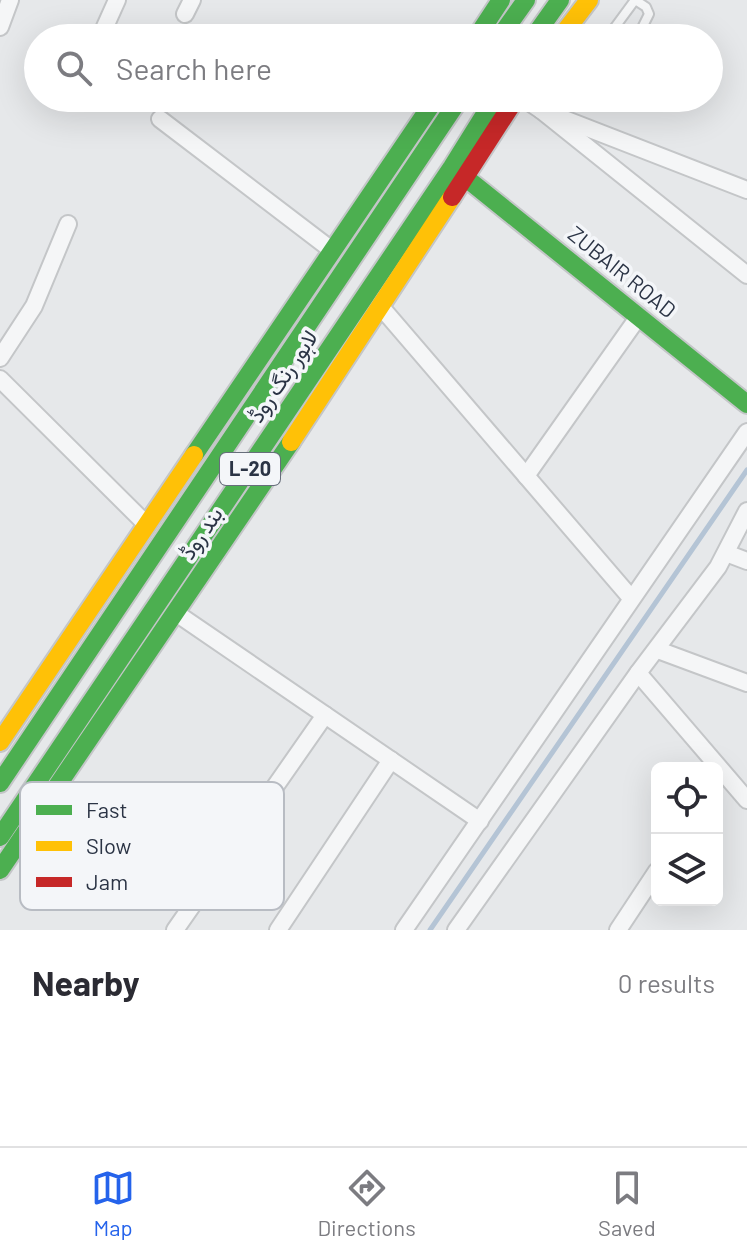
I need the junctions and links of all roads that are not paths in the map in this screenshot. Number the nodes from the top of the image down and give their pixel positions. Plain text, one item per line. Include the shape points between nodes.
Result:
1 (10, 0) edge
2 (117, 0) edge
3 (501, 0) edge
4 (526, 0) edge
5 (560, 0) edge
6 (589, 0) edge
7 (635, 0) edge
8 (106, 24) edge
9 (485, 24) edge
10 (509, 24) edge
11 (543, 24) edge
12 (571, 24) edge
13 (617, 24) edge
14 (644, 24) edge
15 (0, 27) edge
16 (427, 112) edge
17 (451, 112) edge
18 (486, 112) edge
19 (507, 112) edge
20 (543, 112) edge
21 (546, 112) edge
22 (160, 119) dead end
23 (466, 178) junction
24 (747, 189) edge
25 (68, 224) dead end
26 (333, 251) junction
27 (747, 275) edge
28 (381, 307) junction
29 (639, 316) junction
30 (0, 358) edge
31 (0, 379) edge
32 (747, 404) edge
33 (747, 432) edge
34 (526, 476) junction
35 (747, 511) edge
36 (147, 525) junction
37 (726, 553) junction
38 (747, 561) edge
39 (631, 598) junction
40 (176, 613) junction
41 (658, 650) junction
42 (638, 673) junction
43 (747, 683) edge
44 (325, 715) junction
45 (0, 742) edge
46 (391, 760) junction
47 (709, 762) edge
48 (723, 779) edge
49 (37, 782) edge
50 (60, 782) edge
51 (278, 782) edge
52 (0, 783) edge
53 (747, 800) edge
54 (20, 807) edge
55 (480, 821) junction
56 (0, 837) edge
57 (20, 841) edge
58 (0, 870) edge
59 (651, 880) edge
60 (189, 910) edge
61 (175, 930) edge
62 (278, 930) edge
63 (404, 930) edge
64 (456, 930) edge
65 (618, 930) edge

1 - 15 street
2 - 8 street
3 - 9 main road
4 - 10 main road
5 - 11 main road
6 - 12 main road
7 - 13 lane
7 - 14 lane via 649,14
16 - 26 main road
17 - 52 main road, لاہور رنگ روڈ / L-20
18 - 49 main road, لاہور رنگ روڈ / L-20
19 - 23 main road, بند روڈ
20 - 27 street
21 - 24 street
22 - 26 street
23 - 28 main road, بند روڈ
23 - 29 main road, ZUBAIR ROAD
25 - 30 street via 34,306
26 - 36 main road
28 - 34 street
28 - 40 main road, بند روڈ
29 - 32 main road, ZUBAIR ROAD
29 - 34 street
31 - 36 street
33 - 39 street
34 - 39 street
35 - 37 street
36 - 45 main road
37 - 38 street
37 - 41 street
39 - 55 street
40 - 44 street
40 - 50 main road, بند روڈ
41 - 42 street
41 - 43 street
42 - 47 street
42 - 64 street
44 - 46 street
44 - 51 street
46 - 55 street
46 - 62 street
48 - 53 street
54 - 56 main road, لاہور رنگ روڈ / L-20
55 - 63 street
57 - 58 main road, بند روڈ
59 - 65 street
60 - 61 street

